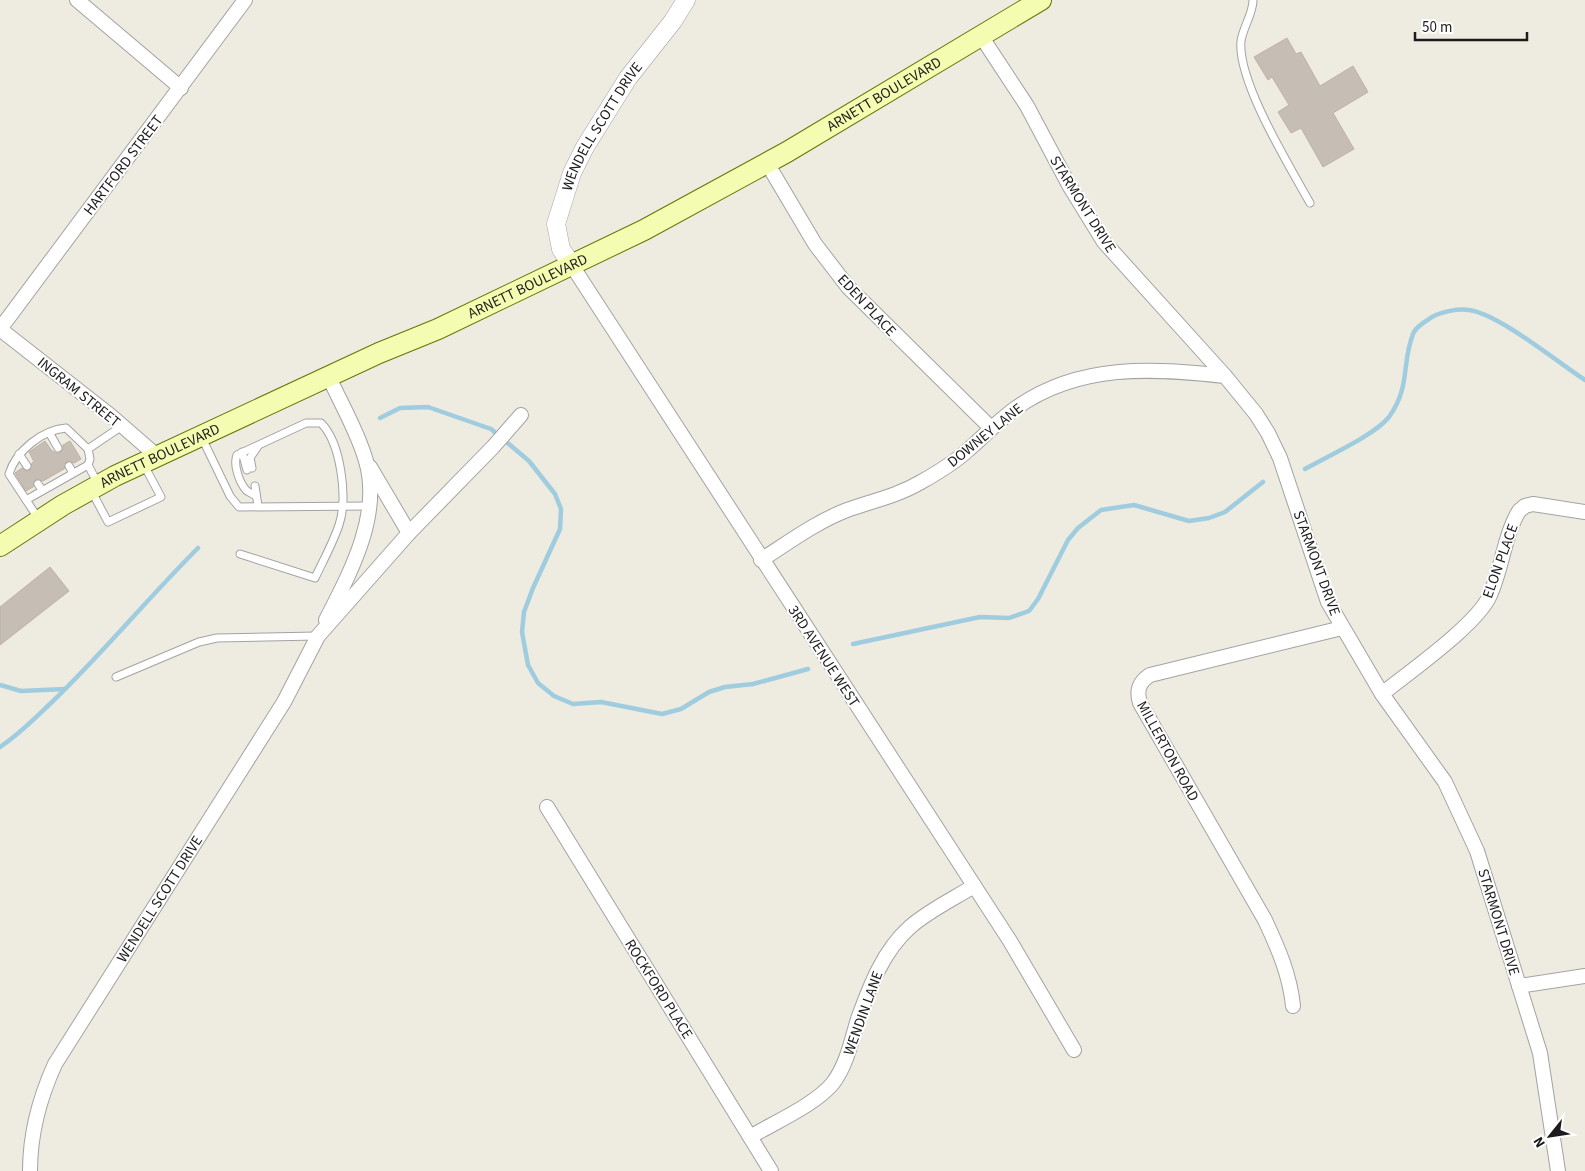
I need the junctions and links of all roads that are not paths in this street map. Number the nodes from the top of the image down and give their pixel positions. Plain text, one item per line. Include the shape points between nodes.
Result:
1 (77, 0) edge
2 (245, 0) edge
3 (686, 0) edge
4 (1041, 0) edge
5 (1254, 1) edge
6 (981, 36) junction
7 (181, 88) junction
8 (767, 163) junction
9 (1310, 203) dead end
10 (571, 264) junction
11 (0, 329) edge
12 (1225, 376) junction
13 (329, 377) junction
14 (518, 419) dead end
15 (122, 426) junction
16 (992, 428) junction
17 (50, 434) junction
18 (201, 436) junction
19 (258, 446) junction
20 (58, 448) dead end
21 (88, 449) junction
22 (242, 452) junction
23 (19, 454) junction
24 (150, 459) junction
25 (366, 460) junction
26 (88, 465) junction
27 (27, 466) dead end
28 (69, 466) dead end
29 (73, 473) junction
30 (257, 484) dead end
31 (95, 487) junction
32 (256, 496) junction
33 (26, 500) junction
34 (258, 506) junction
35 (342, 506) junction
36 (368, 506) junction
37 (1585, 512) edge
38 (39, 520) junction
39 (409, 533) junction
40 (0, 546) edge
41 (240, 554) dead end
42 (761, 560) junction
43 (1342, 628) junction
44 (318, 636) junction
45 (116, 677) dead end
46 (1382, 694) junction
47 (547, 807) dead end
48 (974, 886) junction
49 (1585, 976) edge
50 (1519, 986) junction
51 (1293, 1006) dead end
52 (1074, 1050) dead end
53 (750, 1137) junction
54 (30, 1171) edge
55 (771, 1171) edge
56 (1558, 1171) edge

1 - 7 street
2 - 7 street, HARTFORD STREET
3 - 10 street, WENDELL SCOTT DRIVE via 628,78 584,147 572,173 556,224 561,249
4 - 6 main road, ARNETT BOULEVARD
5 - 9 lane via 1241,40 1242,56 1259,106
6 - 8 main road, ARNETT BOULEVARD
6 - 12 street, STARMONT DRIVE via 1013,84 1104,242
7 - 11 street, HARTFORD STREET
8 - 10 main road, ARNETT BOULEVARD via 644,230
8 - 16 street, EDEN PLACE via 815,244 848,287
10 - 13 main road, ARNETT BOULEVARD via 438,329
10 - 42 street, 3RD AVENUE WEST
11 - 15 street, INGRAM STREET
12 - 16 street, DOWNEY LANE via 1150,369 1090,375 1037,394
12 - 43 street, STARMONT DRIVE via 1256,414 1280,458 1328,602
13 - 18 main road, ARNETT BOULEVARD
13 - 25 street, WENDELL SCOTT DRIVE
14 - 39 street, WENDELL SCOTT DRIVE
15 - 21 lane
15 - 24 street, INGRAM STREET
16 - 42 street, DOWNEY LANE via 967,452 928,478 884,500 826,520
17 - 20 lane
17 - 21 lane via 66,428
17 - 23 lane via 32,442
18 - 24 main road, ARNETT BOULEVARD
18 - 34 lane via 230,496 239,507
19 - 22 lane
19 - 22 lane via 250,458 250,469
19 - 35 lane via 306,423 320,422 336,446
21 - 26 lane
22 - 32 lane via 234,460 237,471 246,490
23 - 27 lane
23 - 33 lane via 9,474
24 - 31 main road, ARNETT BOULEVARD
24 - 31 lane via 161,497 108,522
25 - 36 street, WENDELL SCOTT DRIVE via 370,482
25 - 39 street, WENDELL SCOTT DRIVE
26 - 29 lane
26 - 31 lane
28 - 29 lane
29 - 33 lane via 40,487
30 - 32 lane
31 - 38 main road, ARNETT BOULEVARD
32 - 34 lane
33 - 38 lane
34 - 35 lane
35 - 36 lane
35 - 41 lane via 340,524 315,578
36 - 44 street, WENDELL SCOTT DRIVE via 357,553
37 - 46 street, ELON PLACE via 1533,504 1519,511 1490,597 1445,644
38 - 40 main road, ARNETT BOULEVARD
39 - 44 street, WENDELL SCOTT DRIVE
42 - 48 street, 3RD AVENUE WEST
43 - 46 street, STARMONT DRIVE
43 - 51 street, MILLERTON ROAD via 1150,675 1139,687 1140,703 1265,920 1291,985
44 - 45 lane via 217,638 199,642
44 - 54 street, WENDELL SCOTT DRIVE via 284,702 55,1064 36,1116
46 - 50 street, STARMONT DRIVE via 1445,782 1462,816 1477,851
47 - 53 street, ROCKFORD PLACE
48 - 52 street, 3RD AVENUE WEST
48 - 53 street, WENDIN LANE via 923,918 897,940 885,956 842,1070 832,1084 819,1096
49 - 50 street
50 - 56 street, STARMONT DRIVE via 1540,1053
53 - 55 street, ROCKFORD PLACE

